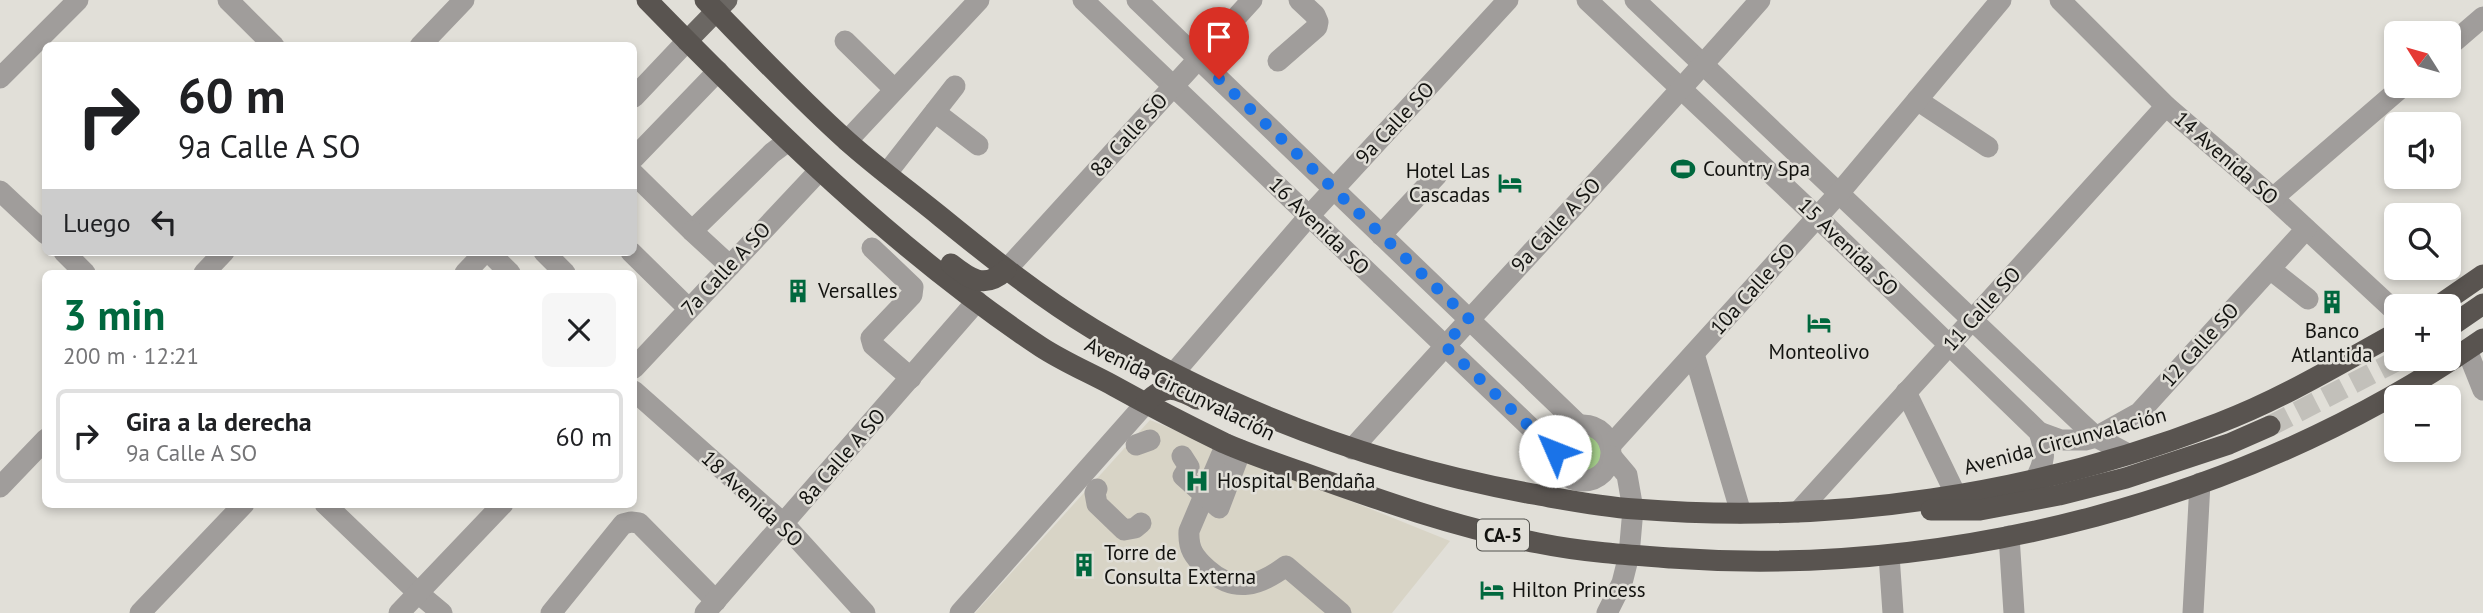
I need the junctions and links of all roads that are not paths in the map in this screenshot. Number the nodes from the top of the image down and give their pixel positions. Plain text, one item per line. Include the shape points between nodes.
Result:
1 (78, 0) edge
2 (228, 0) edge
3 (464, 0) edge
4 (647, 0) edge
5 (979, 0) edge
6 (1083, 0) edge
7 (1137, 0) edge
8 (1252, 0) edge
9 (1299, 0) edge
10 (1508, 0) edge
11 (1587, 0) edge
12 (1635, 0) edge
13 (1760, 0) edge
14 (2001, 0) edge
15 (2060, 0) edge
16 (716, 4) edge
17 (2483, 17) edge
18 (2461, 36) edge
19 (687, 41) junction
20 (845, 41) dead end
21 (270, 42) edge
22 (424, 42) edge
23 (1199, 60) junction
24 (1278, 61) dead end
25 (1703, 65) junction
26 (718, 71) junction
27 (0, 78) edge
28 (955, 86) dead end
29 (1173, 86) junction
30 (894, 89) junction
31 (1681, 90) junction
32 (637, 94) edge
33 (2389, 98) edge
34 (1917, 100) junction
35 (2166, 106) junction
36 (935, 112) junction
37 (788, 141) junction
38 (847, 141) junction
39 (978, 145) dead end
40 (1988, 147) dead end
41 (637, 155) edge
42 (819, 171) junction
43 (887, 173) junction
44 (1437, 175) dead end
45 (637, 177) edge
46 (1334, 190) junction
47 (0, 191) edge
48 (1840, 192) junction
49 (2273, 198) junction
50 (1309, 216) junction
51 (1818, 218) junction
52 (886, 229) junction
53 (2306, 229) junction
54 (42, 230) edge
55 (692, 231) junction
56 (1381, 234) junction
57 (872, 248) dead end
58 (69, 256) edge
59 (220, 256) edge
60 (483, 256) edge
61 (491, 256) edge
62 (548, 256) edge
63 (635, 256) edge
64 (730, 266) junction
65 (2270, 269) junction
66 (83, 270) edge
67 (207, 270) edge
68 (468, 270) edge
69 (507, 270) edge
70 (562, 270) edge
71 (1006, 270) junction
72 (2483, 275) edge
73 (2455, 294) edge
74 (2308, 299) dead end
75 (977, 301) junction
76 (2384, 301) edge
77 (2483, 304) edge
78 (689, 309) junction
79 (1469, 319) junction
80 (2461, 319) edge
81 (1972, 320) junction
82 (2384, 340) edge
83 (1444, 345) junction
84 (1949, 345) junction
85 (2475, 345) edge
86 (1694, 354) junction
87 (637, 365) edge
88 (1173, 374) junction
89 (911, 378) junction
90 (2483, 390) edge
91 (1906, 392) junction
92 (637, 394) edge
93 (1227, 400) junction
94 (1146, 403) junction
95 (1579, 425) junction
96 (2270, 426) tunnel mouth
97 (2039, 432) junction
98 (2096, 437) junction
99 (42, 443) edge
100 (1233, 447) junction
101 (1352, 449) junction
102 (1555, 451) junction
103 (1611, 451) junction
104 (2128, 454) junction
105 (1182, 456) dead end
106 (1576, 480) junction
107 (2035, 480) junction
108 (2200, 483) junction
109 (0, 487) edge
110 (1097, 489) dead end
111 (1956, 495) junction
112 (1571, 501) junction
113 (1212, 502) junction
114 (1882, 506) junction
115 (240, 508) edge
116 (329, 508) edge
117 (499, 508) edge
118 (1633, 509) junction
119 (1798, 512) junction
120 (1741, 513) junction
121 (1141, 523) dead end
122 (784, 524) junction
123 (2009, 536) junction
124 (1629, 555) junction
125 (1889, 555) junction
126 (418, 593) junction
127 (711, 607) edge
128 (140, 613) edge
129 (399, 613) edge
130 (442, 613) edge
131 (551, 613) edge
132 (865, 613) edge
133 (960, 613) edge
134 (1341, 613) edge
135 (1608, 613) edge
136 (1893, 613) edge
137 (2014, 613) edge
138 (2193, 613) edge

1 - 27 street
2 - 21 street
3 - 22 street
4 - 19 highway, Avenida Circunvalación / CA-5
5 - 30 street
6 - 29 street, 16 Avenida SO
7 - 23 street, 16 Avenida SO
8 - 23 street, 8a Calle SO
9 - 24 street via 1315,15 1317,27
10 - 46 street, 9a Calle SO
11 - 31 street, 15 Avenida SO
12 - 25 street, 15 Avenida SO
13 - 25 street, 9a Calle A SO
14 - 34 street, 10a Calle SO
15 - 35 street, 14 Avenida SO
16 - 19 main road
16 - 38 highway, Avenida Circunvalación / CA-5
17 - 18 street
19 - 26 highway, Avenida Circunvalación / CA-5
19 - 32 street
20 - 30 street
23 - 29 street, 8a Calle SO
23 - 46 street, 16 Avenida SO
25 - 31 street, 9a Calle A SO
25 - 48 street, 15 Avenida SO
26 - 37 highway, Avenida Circunvalación / CA-5
26 - 41 street
28 - 36 street
29 - 50 street, 16 Avenida SO
29 - 71 street, 8a Calle SO
30 - 38 street
31 - 51 street, 15 Avenida SO
31 - 79 street, 9a Calle A SO
33 - 49 street
34 - 40 street
34 - 48 street, 10a Calle SO
35 - 49 street, 14 Avenida SO
35 - 81 street, 11 Calle SO
36 - 39 street
36 - 43 street
37 - 42 highway, Avenida Circunvalación / CA-5
37 - 55 street
38 - 43 highway, Avenida Circunvalación / CA-5
42 - 52 highway, Avenida Circunvalación / CA-5
42 - 64 street, 7a Calle A SO
43 - 71 highway, Avenida Circunvalación / CA-5
44 - 56 street
45 - 55 street
46 - 50 street, 9a Calle SO
46 - 56 street, 16 Avenida SO
47 - 54 street
48 - 51 street, 10a Calle SO
48 - 81 street, 15 Avenida SO
49 - 53 street, 14 Avenida SO
50 - 83 street, 16 Avenida SO
50 - 88 street, 9a Calle SO
51 - 84 street, 15 Avenida SO
51 - 86 street, 10a Calle SO
52 - 71 highway via 909,231 975,279 992,280
52 - 75 highway, Avenida Circunvalación / CA-5
53 - 65 street, 12 Calle SO
53 - 76 street, 14 Avenida SO
55 - 64 street
56 - 79 street, 16 Avenida SO
57 - 89 street via 913,287 912,295 870,338
58 - 66 street
59 - 67 street
60 - 68 street
61 - 69 street
62 - 70 street
63 - 78 street
64 - 78 street, 7a Calle A SO
65 - 74 street
65 - 98 street, 12 Calle SO via 2139,412
71 - 88 highway, Avenida Circunvalación / CA-5
72 - 73 highway
75 - 89 street, 8a Calle A SO
75 - 94 highway, Avenida Circunvalación / CA-5 via 1045,349
77 - 80 highway
78 - 87 street, 7a Calle A SO
79 - 83 street, 9a Calle A SO
79 - 95 street, 16 Avenida SO
81 - 84 street, 11 Calle SO
81 - 98 street, 15 Avenida SO
82 - 104 highway, Avenida Circunvalación / CA-5 via 2308,382 2221,422
83 - 101 street, 9a Calle A SO
83 - 102 street, 16 Avenida SO
84 - 91 street, 11 Calle SO
84 - 97 street, 15 Avenida SO
85 - 90 street
85 - 108 highway, Avenida Circunvalación / CA-5 via 2368,408 2283,450
86 - 103 street, 10a Calle SO
86 - 120 street
88 - 93 highway, Avenida Circunvalación / CA-5
89 - 122 street, 8a Calle A SO
91 - 111 street
91 - 119 street, 11 Calle SO
92 - 122 street, 18 Avenida SO
93 - 94 highway via 1202,401 1163,389
93 - 101 highway, Avenida Circunvalación / CA-5
94 - 100 highway, Avenida Circunvalación / CA-5
94 - 133 street
95 - 102 street via 1562,434
95 - 103 street via 1602,432
96 - 114 highway via 2126,478 2059,495 1980,510
97 - 98 street, 12 Calle SO via 2073,441
97 - 107 street via 2043,463
98 - 104 street, 15 Avenida SO
99 - 109 street
100 - 113 street
100 - 124 highway, Avenida Circunvalación / CA-5 via 1457,525 1540,544
101 - 112 highway, Avenida Circunvalación / CA-5 via 1432,473
102 - 106 street via 1560,469
103 - 106 street via 1608,465 1595,478
103 - 118 street via 1628,475
104 - 107 highway, Avenida Circunvalación / CA-5
105 - 113 street via 1189,467 1183,476
106 - 112 street
107 - 111 highway, Avenida Circunvalación / CA-5
108 - 123 highway, Avenida Circunvalación / CA-5 via 2102,515
108 - 138 street
110 - 121 street via 1097,504 1124,530
111 - 114 highway, Avenida Circunvalación / CA-5
112 - 118 highway, Avenida Circunvalación / CA-5
113 - 134 street via 1189,531 1188,544 1195,558 1214,575 1233,585 1248,584 1268,580 1286,566
114 - 119 highway, Avenida Circunvalación / CA-5
115 - 128 street
116 - 126 street
117 - 126 street
118 - 120 highway, Avenida Circunvalación / CA-5
118 - 124 street
119 - 120 highway, Avenida Circunvalación / CA-5
122 - 127 street, 8a Calle A SO
122 - 132 street, 18 Avenida SO
123 - 125 highway, Avenida Circunvalación / CA-5
123 - 137 street
124 - 125 highway, Avenida Circunvalación / CA-5 via 1742,561
124 - 135 street
125 - 136 street
126 - 129 street
126 - 130 street
127 - 131 street via 639,523 631,522 623,524

